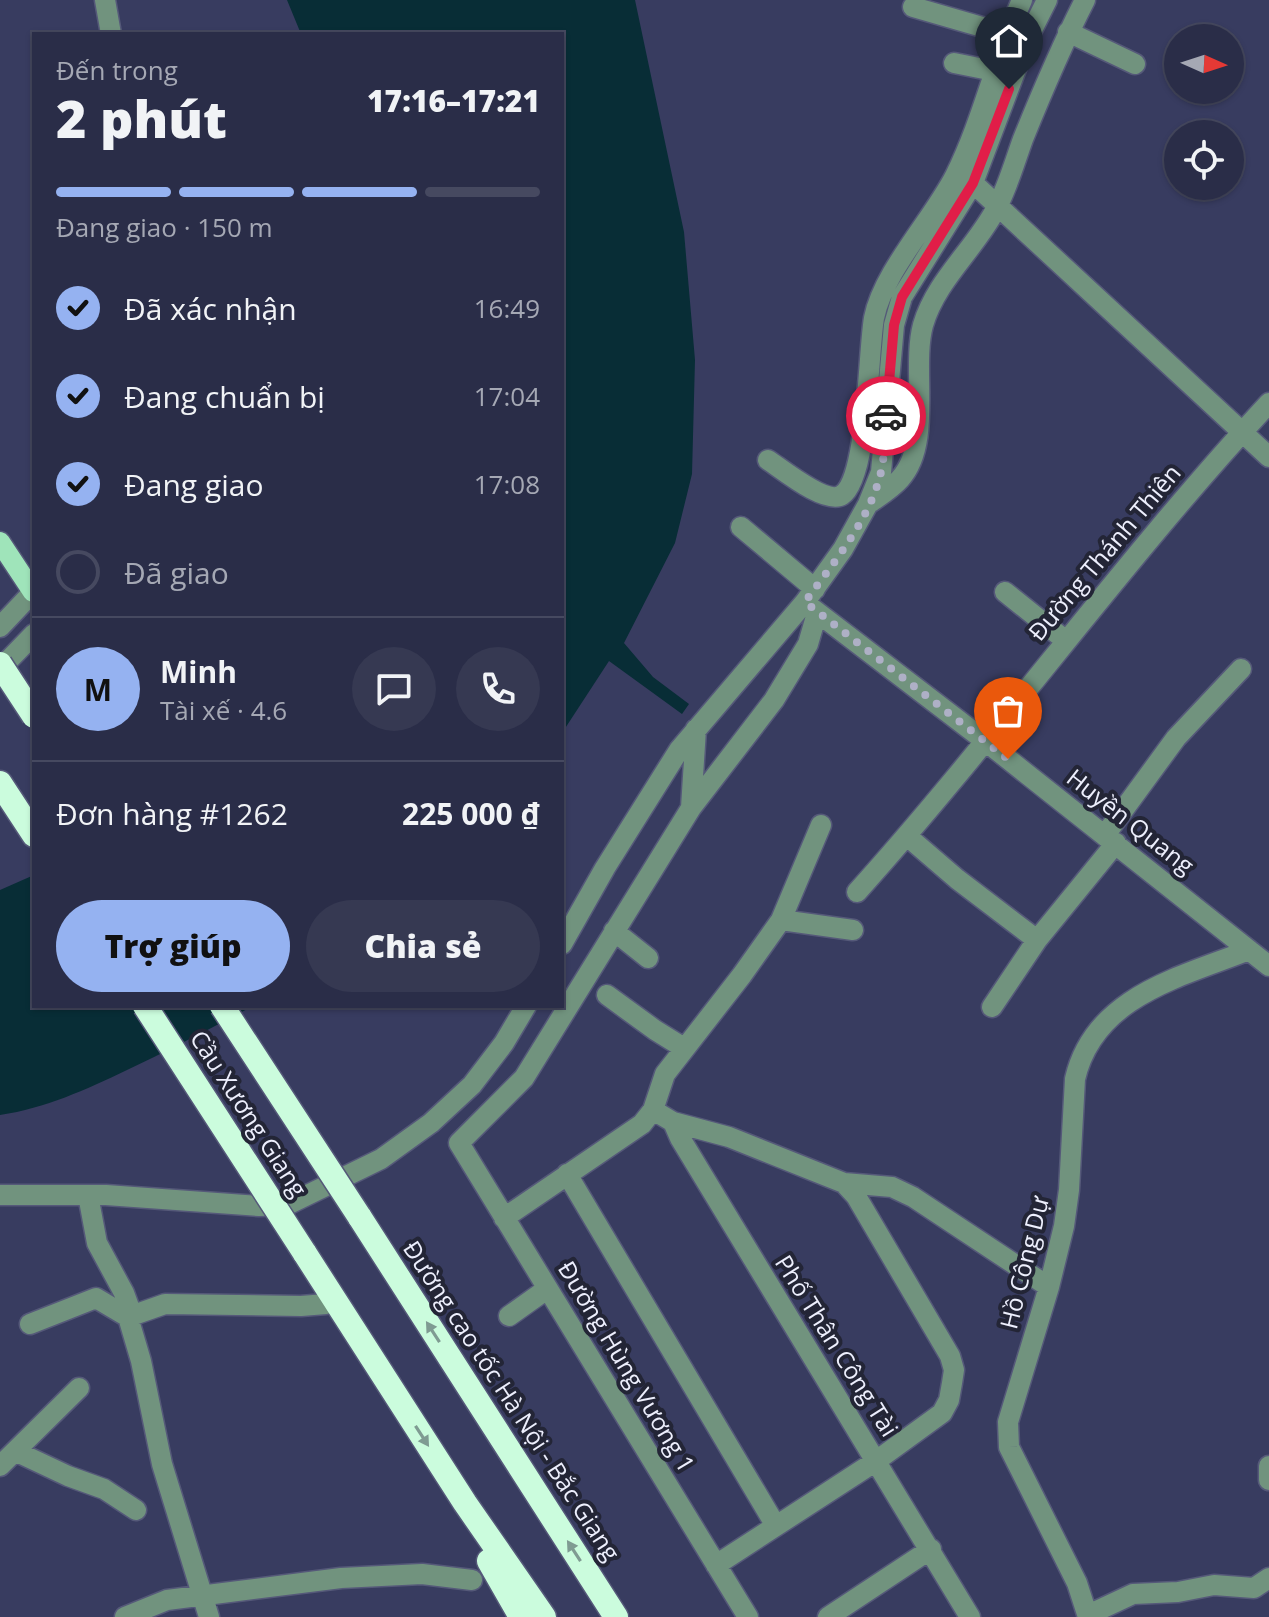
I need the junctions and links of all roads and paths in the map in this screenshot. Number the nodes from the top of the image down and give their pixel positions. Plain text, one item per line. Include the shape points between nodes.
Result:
1 (105, 0) edge
2 (1022, 0) edge
3 (1047, 0) edge
4 (1085, 0) edge
5 (913, 7) dead end
6 (111, 32) edge
7 (1068, 32) junction
8 (1007, 34) junction
9 (1027, 40) junction
10 (954, 63) dead end
11 (1135, 64) dead end
12 (994, 71) junction
13 (973, 183) junction
14 (998, 206) junction
15 (1269, 403) edge
16 (1243, 432) junction
17 (1269, 457) edge
18 (768, 460) dead end
19 (868, 504) junction
20 (741, 527) dead end
21 (0, 542) edge
22 (32, 588) edge
23 (1005, 592) dead end
24 (32, 593) edge
25 (812, 602) junction
26 (0, 627) edge
27 (32, 636) edge
28 (1065, 640) junction
29 (0, 666) edge
30 (1241, 669) dead end
31 (32, 713) edge
32 (696, 729) junction
33 (984, 740) junction
34 (0, 783) edge
35 (691, 808) junction
36 (821, 825) dead end
37 (32, 832) edge
38 (907, 836) junction
39 (1110, 839) junction
40 (857, 892) dead end
41 (781, 920) junction
42 (853, 930) dead end
43 (614, 931) junction
44 (1037, 940) junction
45 (564, 941) edge
46 (1249, 950) junction
47 (648, 958) dead end
48 (1269, 966) edge
49 (607, 995) dead end
50 (992, 1007) dead end
51 (146, 1008) edge
52 (223, 1008) edge
53 (525, 1008) edge
54 (684, 1048) junction
55 (653, 1110) junction
56 (673, 1122) junction
57 (567, 1174) junction
58 (844, 1183) junction
59 (0, 1195) edge
60 (88, 1195) junction
61 (359, 1216) joint
62 (504, 1218) junction
63 (1049, 1287) junction
64 (547, 1289) junction
65 (326, 1304) dead end
66 (130, 1316) junction
67 (509, 1316) dead end
68 (30, 1324) dead end
69 (79, 1388) dead end
70 (17, 1452) junction
71 (876, 1461) junction
72 (0, 1466) edge
73 (1269, 1466) edge
74 (1269, 1480) edge
75 (465, 1503) junction
76 (136, 1510) dead end
77 (776, 1526) junction
78 (931, 1549) junction
79 (716, 1565) junction
80 (1269, 1578) edge
81 (472, 1580) dead end
82 (200, 1596) junction
83 (1088, 1616) edge
84 (125, 1617) edge
85 (209, 1617) edge
86 (521, 1617) edge
87 (544, 1617) edge
88 (616, 1617) edge
89 (748, 1617) edge
90 (828, 1617) edge
91 (970, 1617) edge

1 - 6 street
2 - 8 street
3 - 9 street
4 - 7 street
5 - 8 street
7 - 11 street
7 - 14 street
8 - 9 street
8 - 12 street
9 - 13 street
10 - 12 street
12 - 18 street via 954,176 880,298 871,336 862,450 848,489 841,496 821,495
13 - 14 street
13 - 19 street via 898,309 881,472
14 - 16 street
14 - 19 street via 948,276 925,320 913,451 900,479
15 - 16 street, Đường Thánh Thiên
16 - 17 street
16 - 28 street, Đường Thánh Thiên
19 - 25 street
20 - 25 street, Huyền Quang
21 - 22 main road
23 - 28 street
24 - 26 street
25 - 32 street
25 - 33 street, Huyền Quang
25 - 35 street via 808,644 774,700
27 - 29 street
28 - 33 street, Đường Thánh Thiên
29 - 31 highway, bridge
30 - 39 street via 1176,738
32 - 35 street
32 - 45 street via 652,791
33 - 38 street, Đường Thánh Thiên
33 - 39 street, Huyền Quang
34 - 37 highway
35 - 43 street
36 - 41 street
38 - 40 street, Đường Thánh Thiên
38 - 44 street
39 - 44 street
39 - 46 street, Huyền Quang
41 - 42 street
41 - 54 street
43 - 47 street
43 - 62 street, Đường Hùng Vương 1 via 524,1078 459,1144
44 - 50 street
46 - 48 street, Huyền Quang
46 - 63 street, Hồ Công Dự via 1132,998 1103,1025 1079,1063 1069,1190
49 - 54 street
51 -> 75 highway, Cầu Xương Giang, bridge
52 - 61 highway, Cầu Xương Giang, bridge
53 - 60 street via 472,1085 431,1123 381,1159 287,1205
54 - 55 street via 665,1074
55 - 56 street, Phố Thân Công Tài
55 - 57 street via 642,1124
56 - 58 street via 729,1137
56 - 71 street, Phố Thân Công Tài
57 - 62 street
57 - 77 street
58 - 63 street via 892,1187 913,1197
58 - 71 street via 954,1370 942,1413
59 - 60 street
60 - 66 street via 97,1243 124,1293
88 -> 61 highway, Đường cao tốc Hà Nội - Bắc Giang
62 - 64 street, Đường Hùng Vương 1
63 - 83 street, Hồ Công Dự via 1008,1422 1009,1447 1077,1583
64 - 67 street
64 - 79 street, Đường Hùng Vương 1
65 - 66 street via 165,1304
66 - 68 street via 96,1298
66 - 82 street via 162,1464
69 - 70 street
70 - 72 street
70 - 76 street via 97,1485
71 - 77 street
71 - 78 street, Phố Thân Công Tài
73 - 74 street
75 - 86 highway via 492,1571
75 - 87 highway
77 - 79 street
78 - 90 street
78 - 91 street, Phố Thân Công Tài
79 - 89 street, Đường Hùng Vương 1
80 - 83 street via 1254,1588 1214,1585 1133,1594
81 - 82 street via 379,1575
82 - 84 street via 167,1600
82 - 85 street

